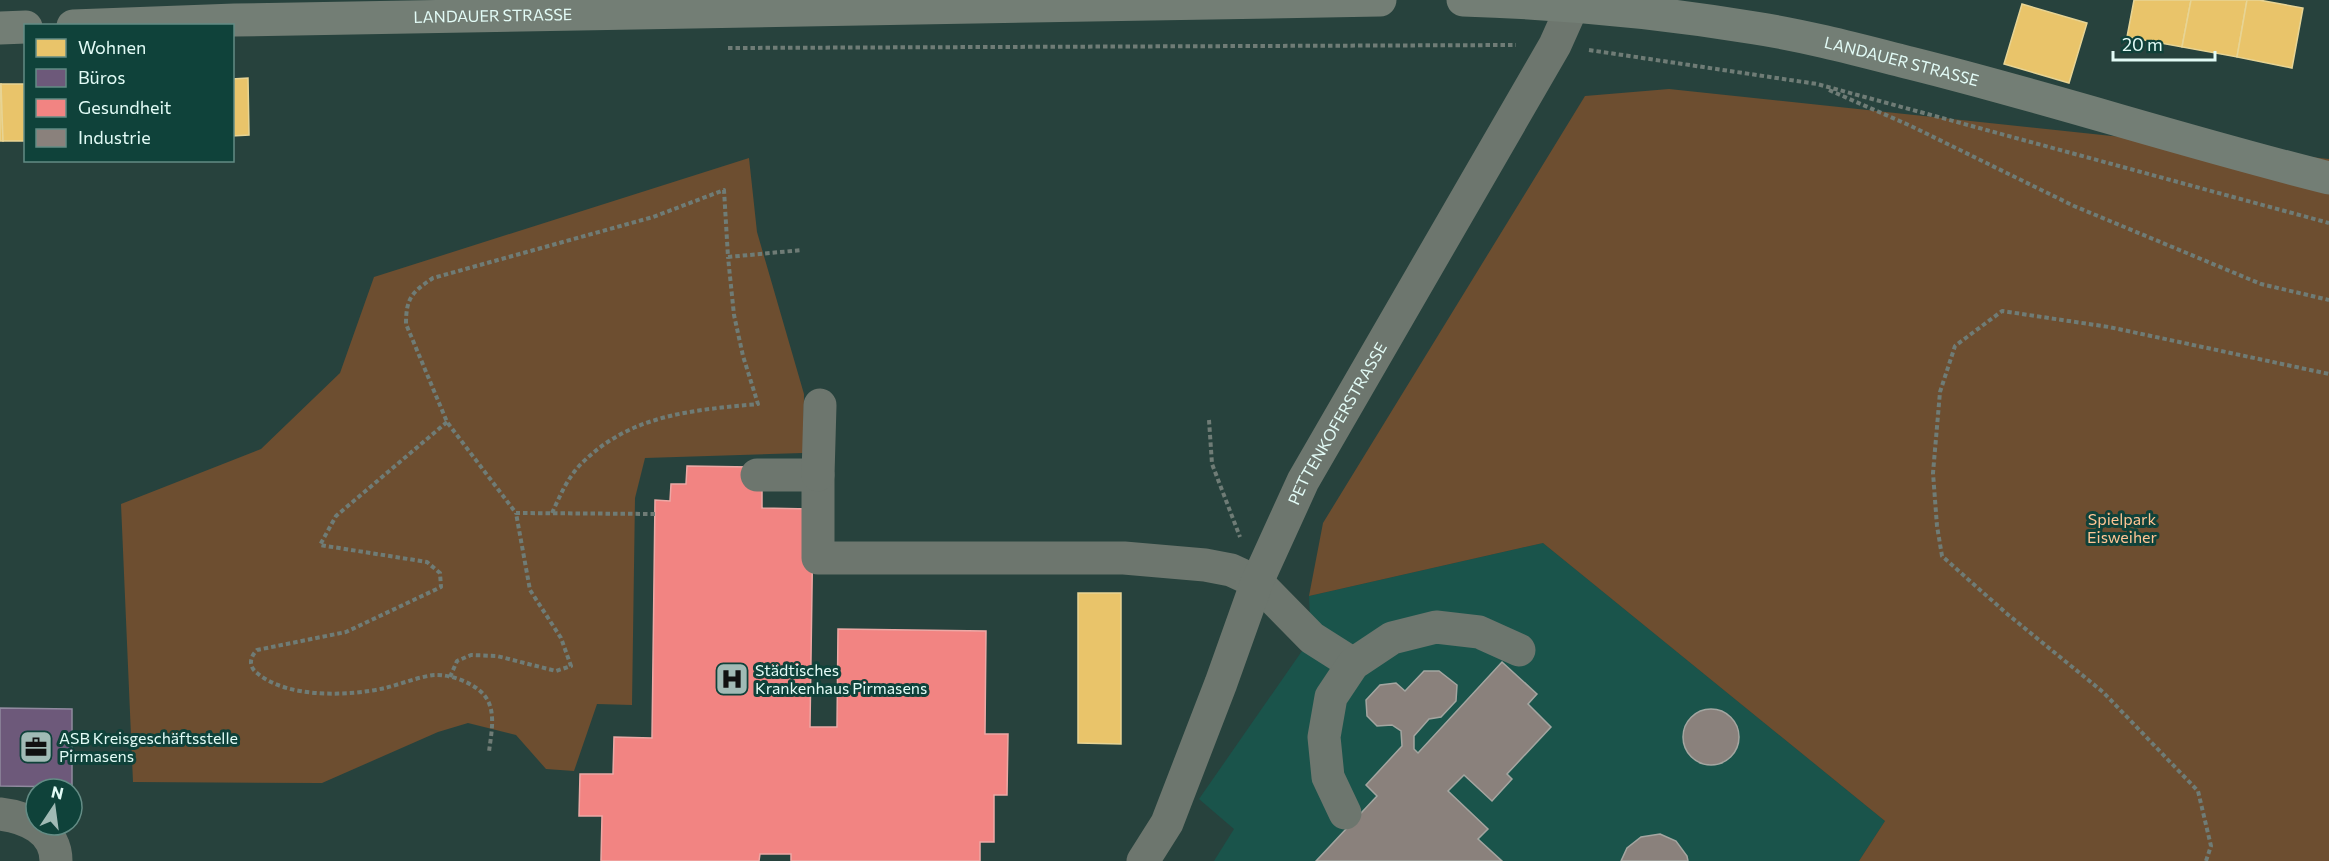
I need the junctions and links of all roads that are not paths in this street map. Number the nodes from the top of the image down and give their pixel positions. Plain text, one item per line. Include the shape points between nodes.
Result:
1 (1380, 0) edge
2 (1462, 0) edge
3 (1574, 3) edge
4 (128, 24) edge
5 (24, 27) edge
6 (0, 28) edge
7 (2329, 178) edge
8 (820, 405) dead end
9 (757, 475) dead end
10 (818, 475) junction
11 (1257, 582) junction
12 (1519, 650) dead end
13 (1353, 663) junction
14 (1345, 813) dead end
15 (0, 814) edge
16 (56, 861) edge
17 (1143, 861) edge

1 - 4 main road, LANDAUER STRASSE
2 - 3 main road, LANDAUER STRASSE
3 - 7 main road, LANDAUER STRASSE via 1757,28 1867,52
3 - 11 street, PETTENKOFERSTRASSE via 1555,45 1303,482
5 - 6 main road
8 - 10 street
9 - 10 street
10 - 11 street via 818,558 1124,558 1205,565 1231,570
11 - 13 street via 1312,638
11 - 17 street, PETTENKOFERSTRASSE via 1167,823
12 - 13 street via 1479,632 1436,627 1392,638
13 - 14 street via 1331,697 1324,737 1328,777
15 - 16 street via 34,823 45,833

